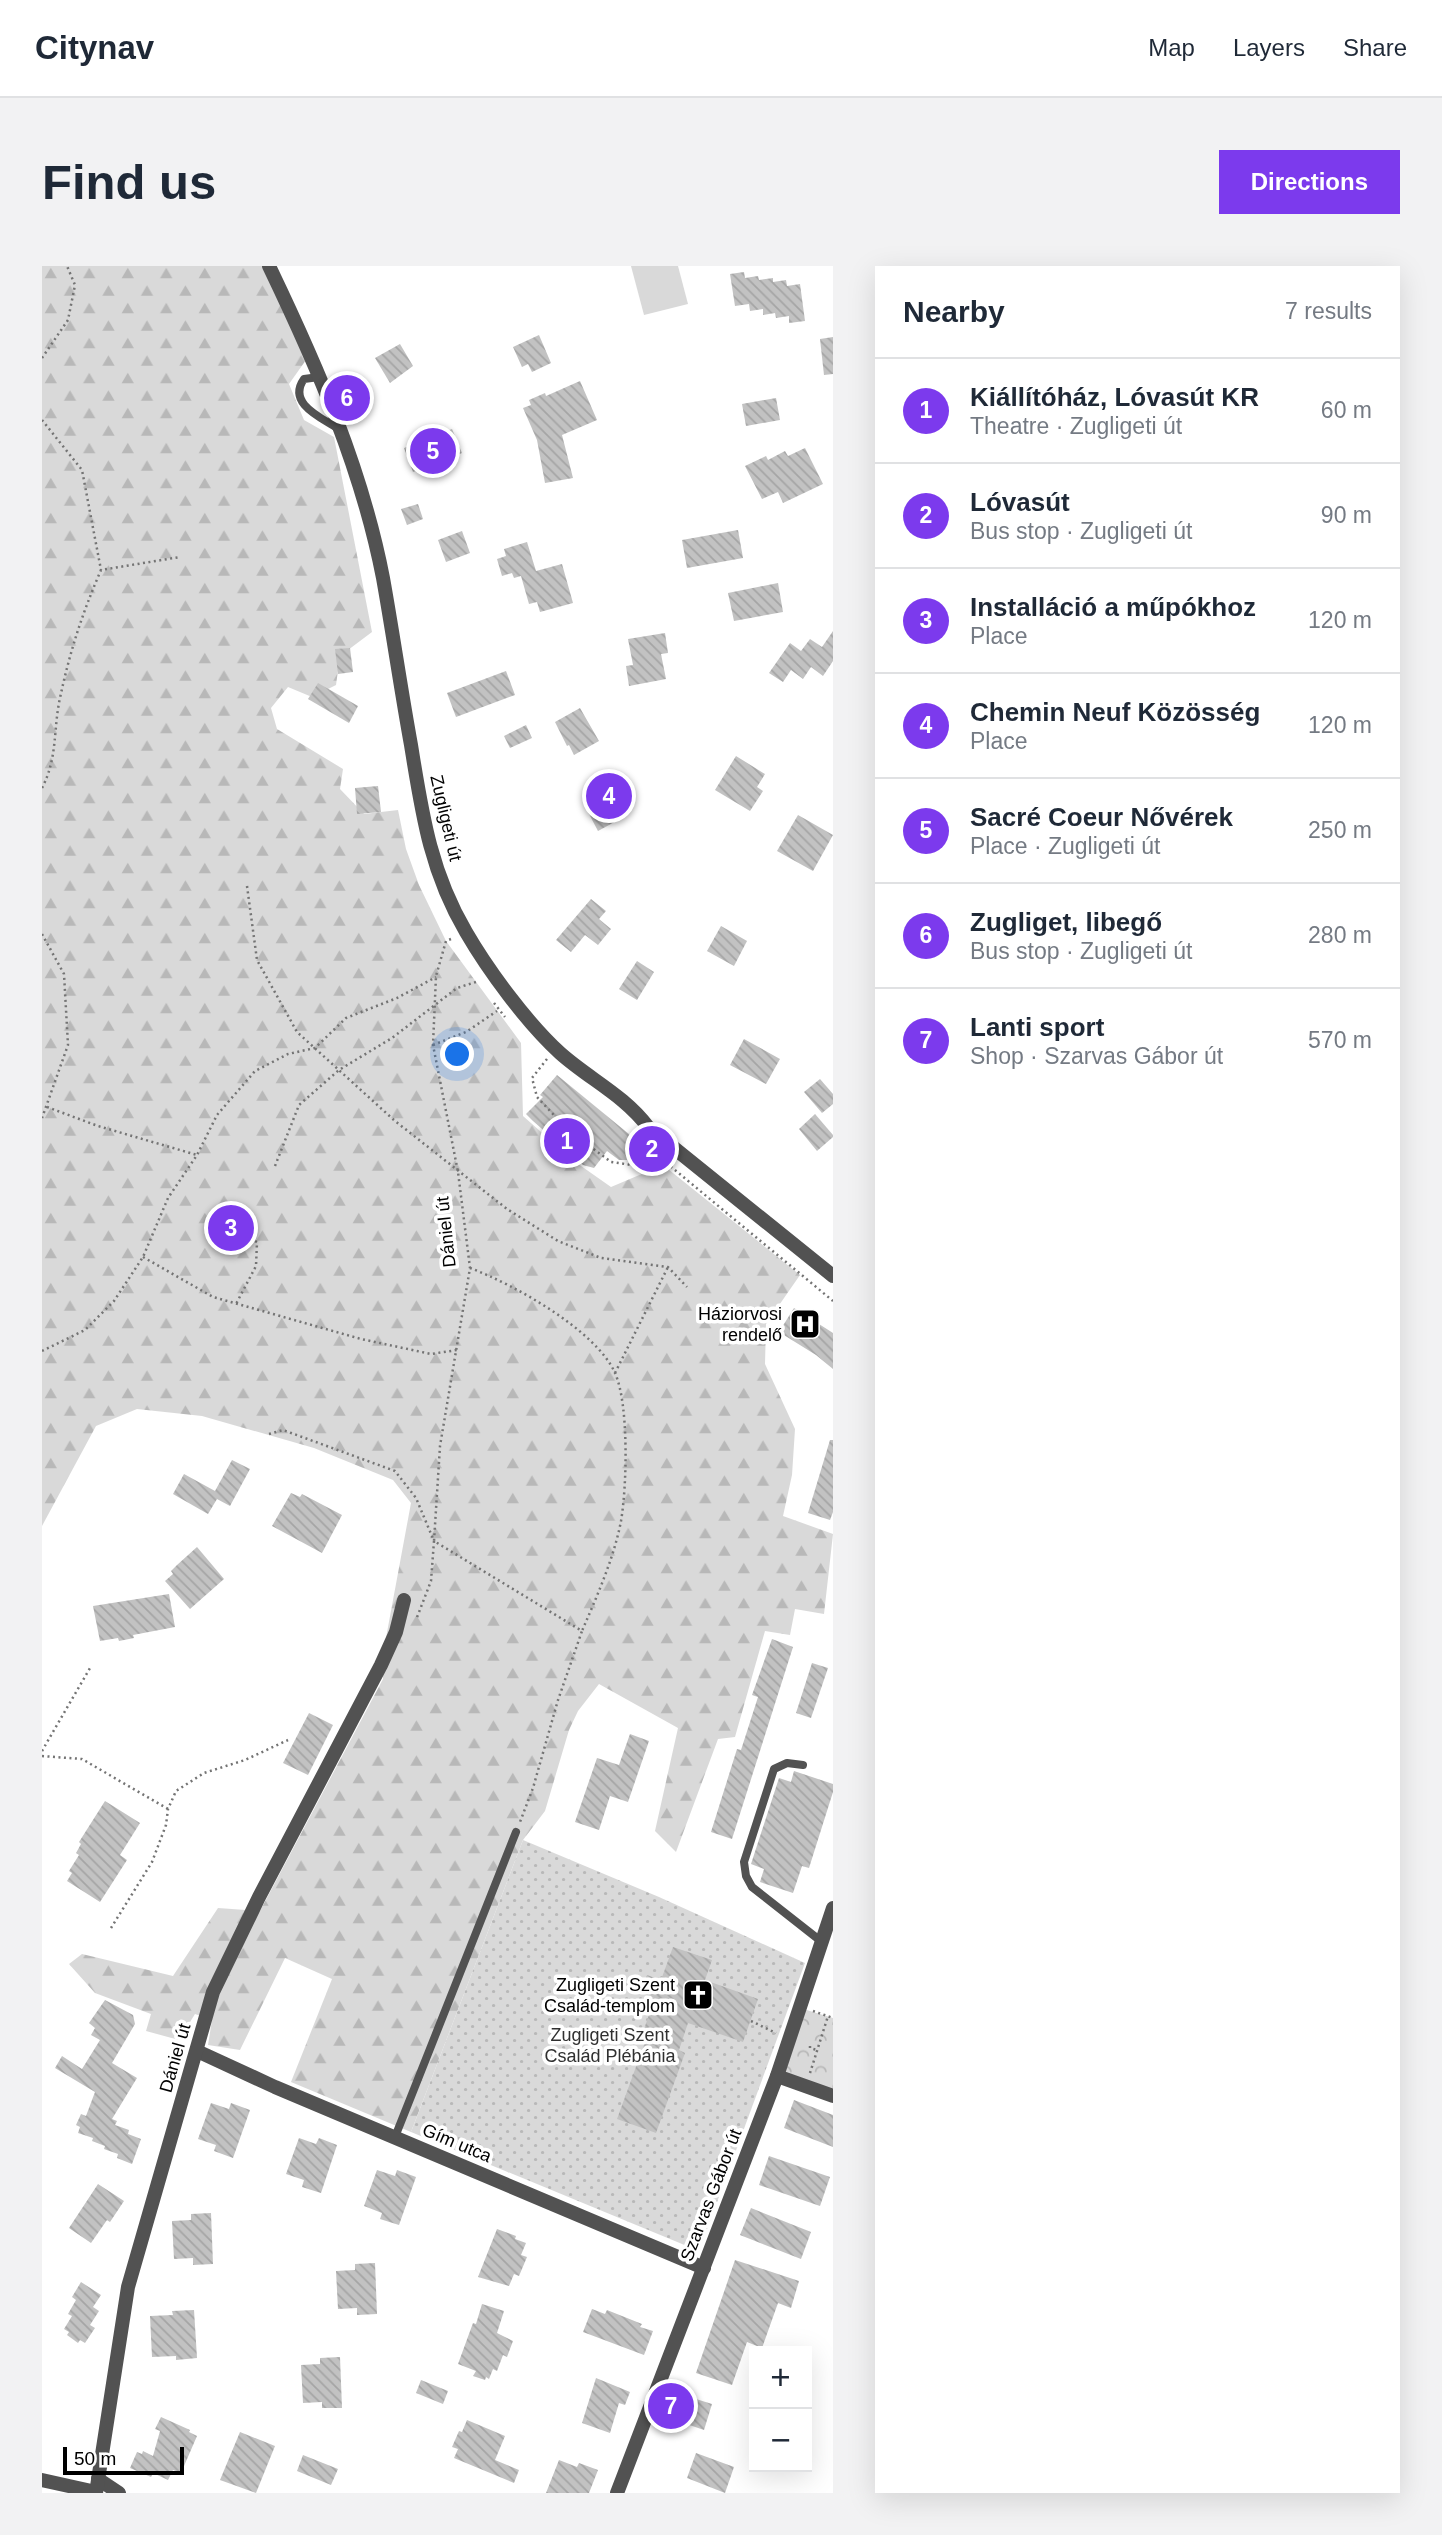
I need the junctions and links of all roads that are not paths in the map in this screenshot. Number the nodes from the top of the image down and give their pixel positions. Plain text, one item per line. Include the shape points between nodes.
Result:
1 (269, 266) edge
2 (319, 377) junction
3 (340, 430) junction
4 (833, 1276) edge
5 (404, 1600) dead end
6 (803, 1765) dead end
7 (516, 1832) road end
8 (833, 1908) edge
9 (822, 1942) junction
10 (197, 2051) junction
11 (777, 2076) junction
12 (833, 2096) edge
13 (395, 2137) junction
14 (704, 2268) junction
15 (42, 2480) edge
16 (97, 2488) edge
17 (119, 2493) edge
18 (617, 2493) edge

1 - 2 street, Zugligeti út
2 - 3 street, Zugligeti út
2 - 3 lane via 304,379 299,394 307,410
3 - 4 street, Zugligeti út via 367,509 383,576 427,840 466,932 514,1000 559,1052
5 - 10 street, Dániel út via 381,1665 213,1992
6 - 9 lane via 788,1763 774,1769 744,1869 752,1886
7 - 13 lane
8 - 9 street, Szarvas Gábor út
9 - 11 street, Szarvas Gábor út
10 - 13 street, Gím utca
10 - 16 street, Dániel út via 128,2287
11 - 12 street
11 - 14 street, Szarvas Gábor út
13 - 14 street, Gím utca
14 - 18 street, Szarvas Gábor út
15 - 16 street
16 - 17 street

